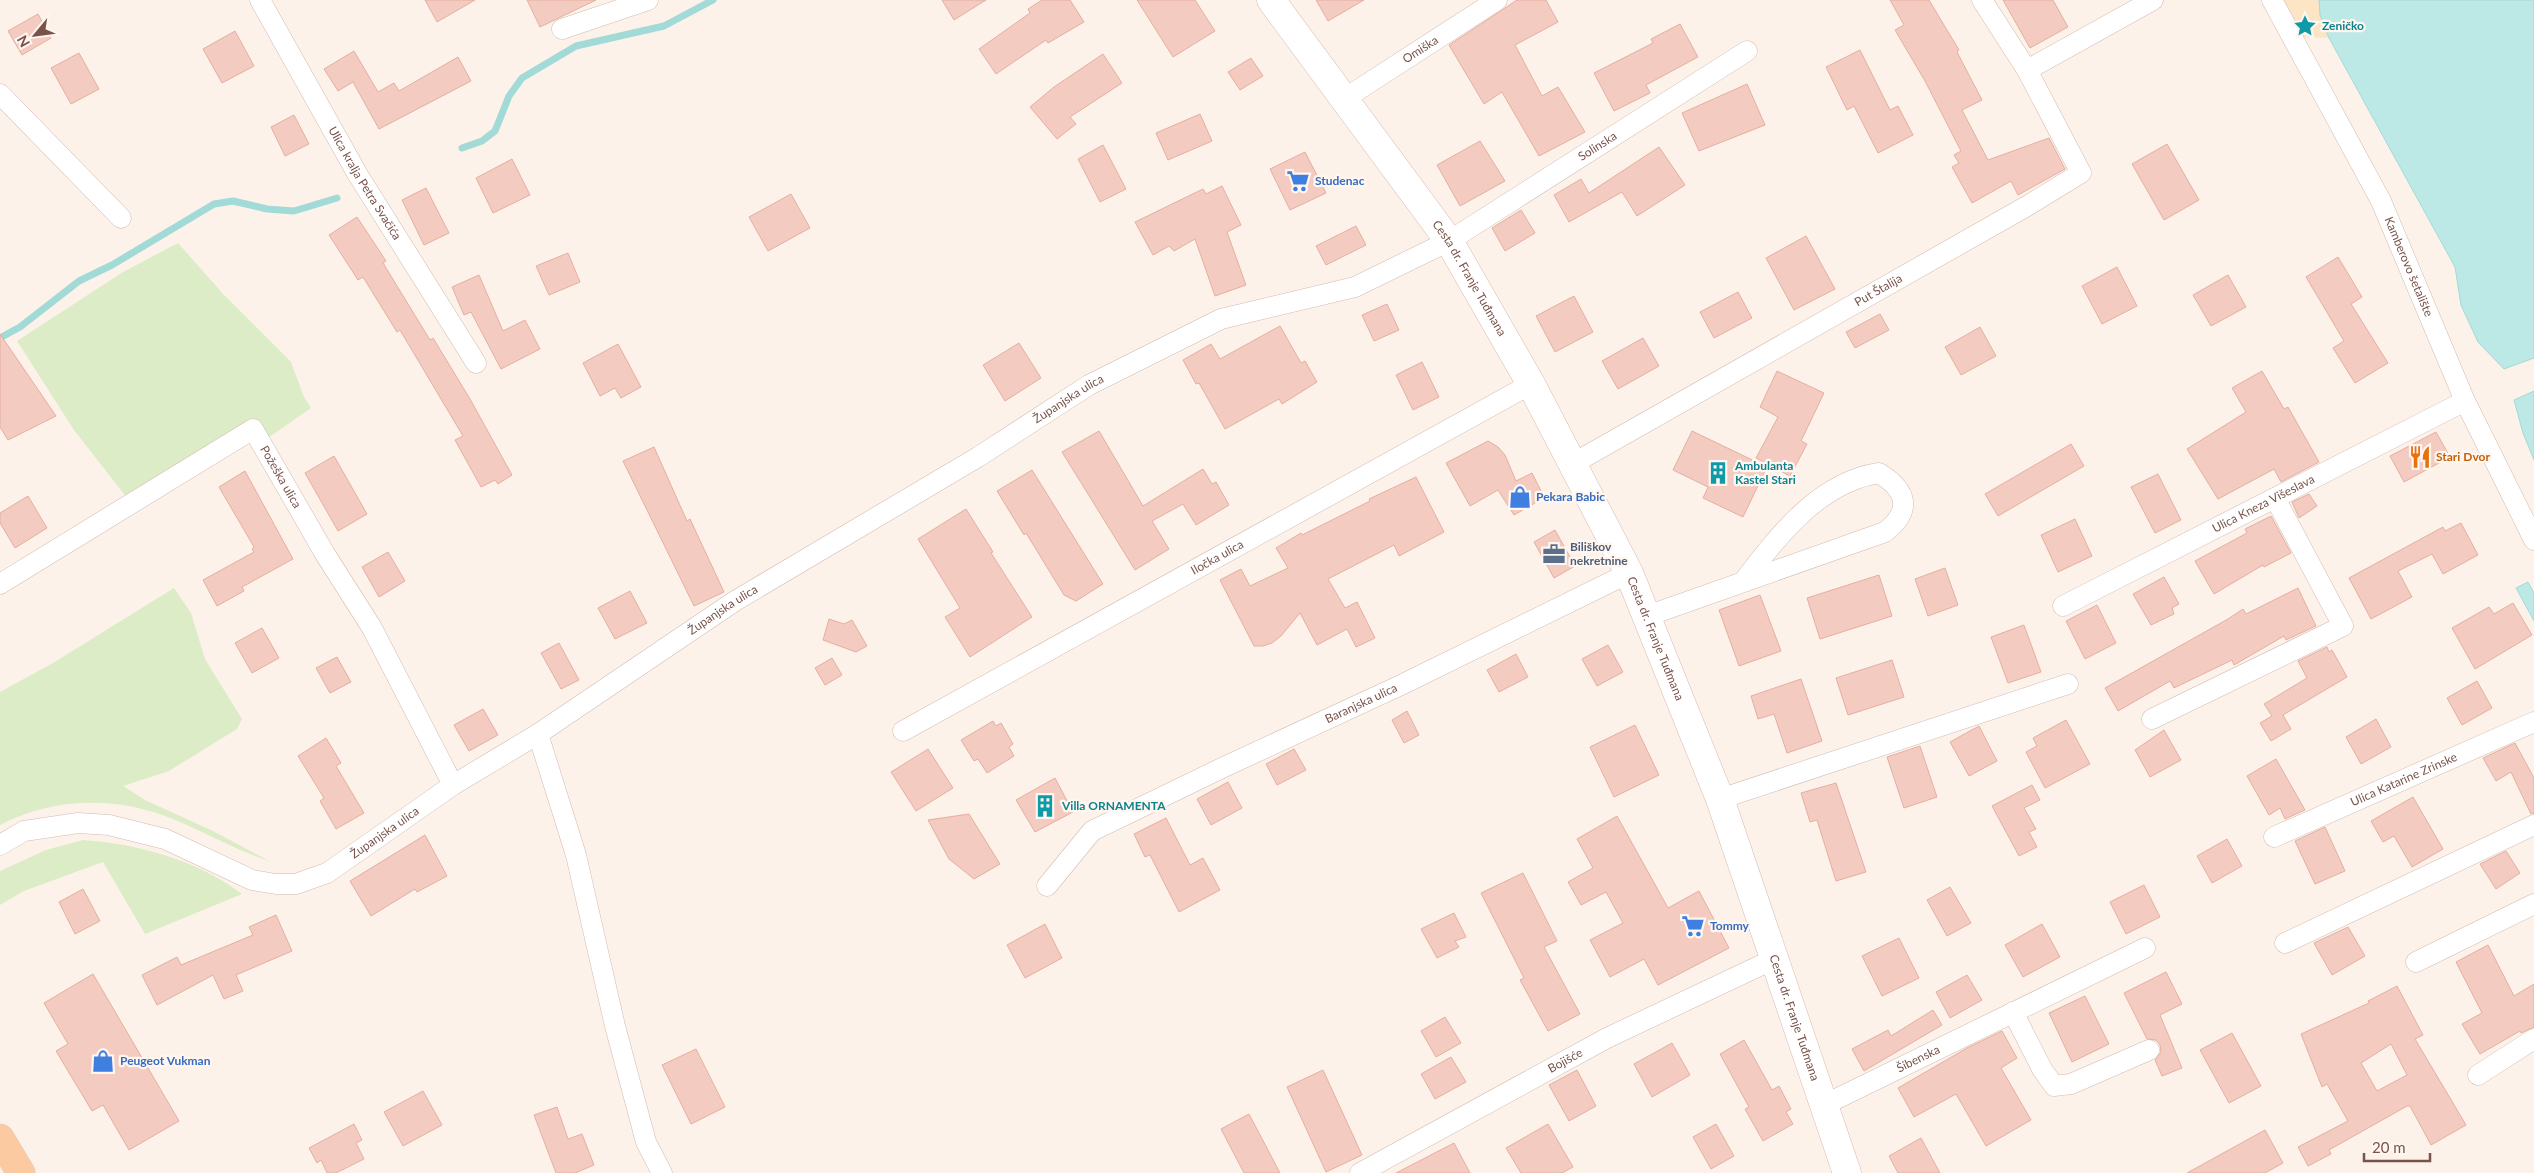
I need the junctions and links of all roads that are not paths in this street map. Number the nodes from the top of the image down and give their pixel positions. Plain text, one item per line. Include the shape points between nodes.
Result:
1 (260, 0) edge
2 (648, 0) edge
3 (1271, 0) edge
4 (1497, 0) edge
5 (1982, 0) edge
6 (2153, 0) edge
7 (2272, 0) edge
8 (562, 29) dead end
9 (1747, 51) dead end
10 (2027, 70) junction
11 (0, 94) edge
12 (1344, 100) junction
13 (121, 218) dead end
14 (1449, 241) junction
15 (476, 363) dead end
16 (1531, 384) junction
17 (2466, 401) junction
18 (1574, 463) junction
19 (2275, 498) junction
20 (2534, 540) edge
21 (1629, 573) junction
22 (1743, 582) junction
23 (0, 584) edge
24 (2063, 606) dead end
25 (1647, 616) junction
26 (2068, 684) dead end
27 (2152, 719) dead end
28 (2534, 722) edge
29 (903, 731) dead end
30 (538, 734) junction
31 (453, 785) junction
32 (1720, 799) junction
33 (2534, 825) edge
34 (2274, 837) dead end
35 (0, 845) edge
36 (1047, 886) dead end
37 (2534, 904) edge
38 (2285, 943) dead end
39 (2145, 948) dead end
40 (1774, 959) junction
41 (2416, 962) dead end
42 (2014, 1012) junction
43 (2534, 1039) edge
44 (2149, 1050) dead end
45 (2478, 1075) dead end
46 (1824, 1105) junction
47 (0, 1138) edge
48 (20, 1173) edge
49 (662, 1173) edge
50 (1360, 1173) edge
51 (1847, 1173) edge

1 - 15 street, Ulica kralja Petra Svačića via 358,175
2 - 8 street
3 - 12 main road, Cesta dr. Franje Tuđmana
4 - 12 street, Omiška
5 - 10 street, Put Štalija
6 - 10 street
7 - 17 street, Kamberovo šetalište via 2381,201
9 - 14 street, Solinska
10 - 18 street, Put Štalija via 2081,173
11 - 13 street
12 - 14 main road, Cesta dr. Franje Tuđmana
14 - 16 main road, Cesta dr. Franje Tuđmana
14 - 30 street, Županjska ulica via 1355,287 1221,319 1089,385 978,457 735,601
16 - 18 main road, Cesta dr. Franje Tuđmana
16 - 29 street, Iločka ulica
17 - 19 street, Ulica Kneza Višeslava
17 - 20 street, Kamberovo šetalište
18 - 21 main road, Cesta dr. Franje Tuđmana
19 - 24 street, Ulica Kneza Višeslava
19 - 27 street via 2343,626
21 - 25 main road, Cesta dr. Franje Tuđmana
21 - 36 street, Baranjska ulica via 1092,831
22 - 22 street via 1885,532 1902,517 1902,498 1892,481 1879,473 1860,476 1821,498 1784,532
22 - 25 street
23 - 31 street, Požeška ulica via 253,429 372,628
25 - 32 main road, Cesta dr. Franje Tuđmana
26 - 32 street
28 - 34 street, Ulica Katarine Zrinske
30 - 31 street, Županjska ulica
30 - 49 street via 576,855 615,1026 646,1142
31 - 35 street, Županjska ulica via 327,873 296,884 252,880 165,839 108,825 78,823 24,831
32 - 40 main road, Cesta dr. Franje Tuđmana
33 - 38 street
37 - 41 street
39 - 42 street, Šibenska
40 - 46 main road, Cesta dr. Franje Tuđmana
40 - 50 street, Bojišće via 1607,1038
42 - 44 street via 2054,1086 2071,1084
42 - 46 street, Šibenska
43 - 45 street
46 - 51 main road, Cesta dr. Franje Tuđmana
47 - 48 main road

